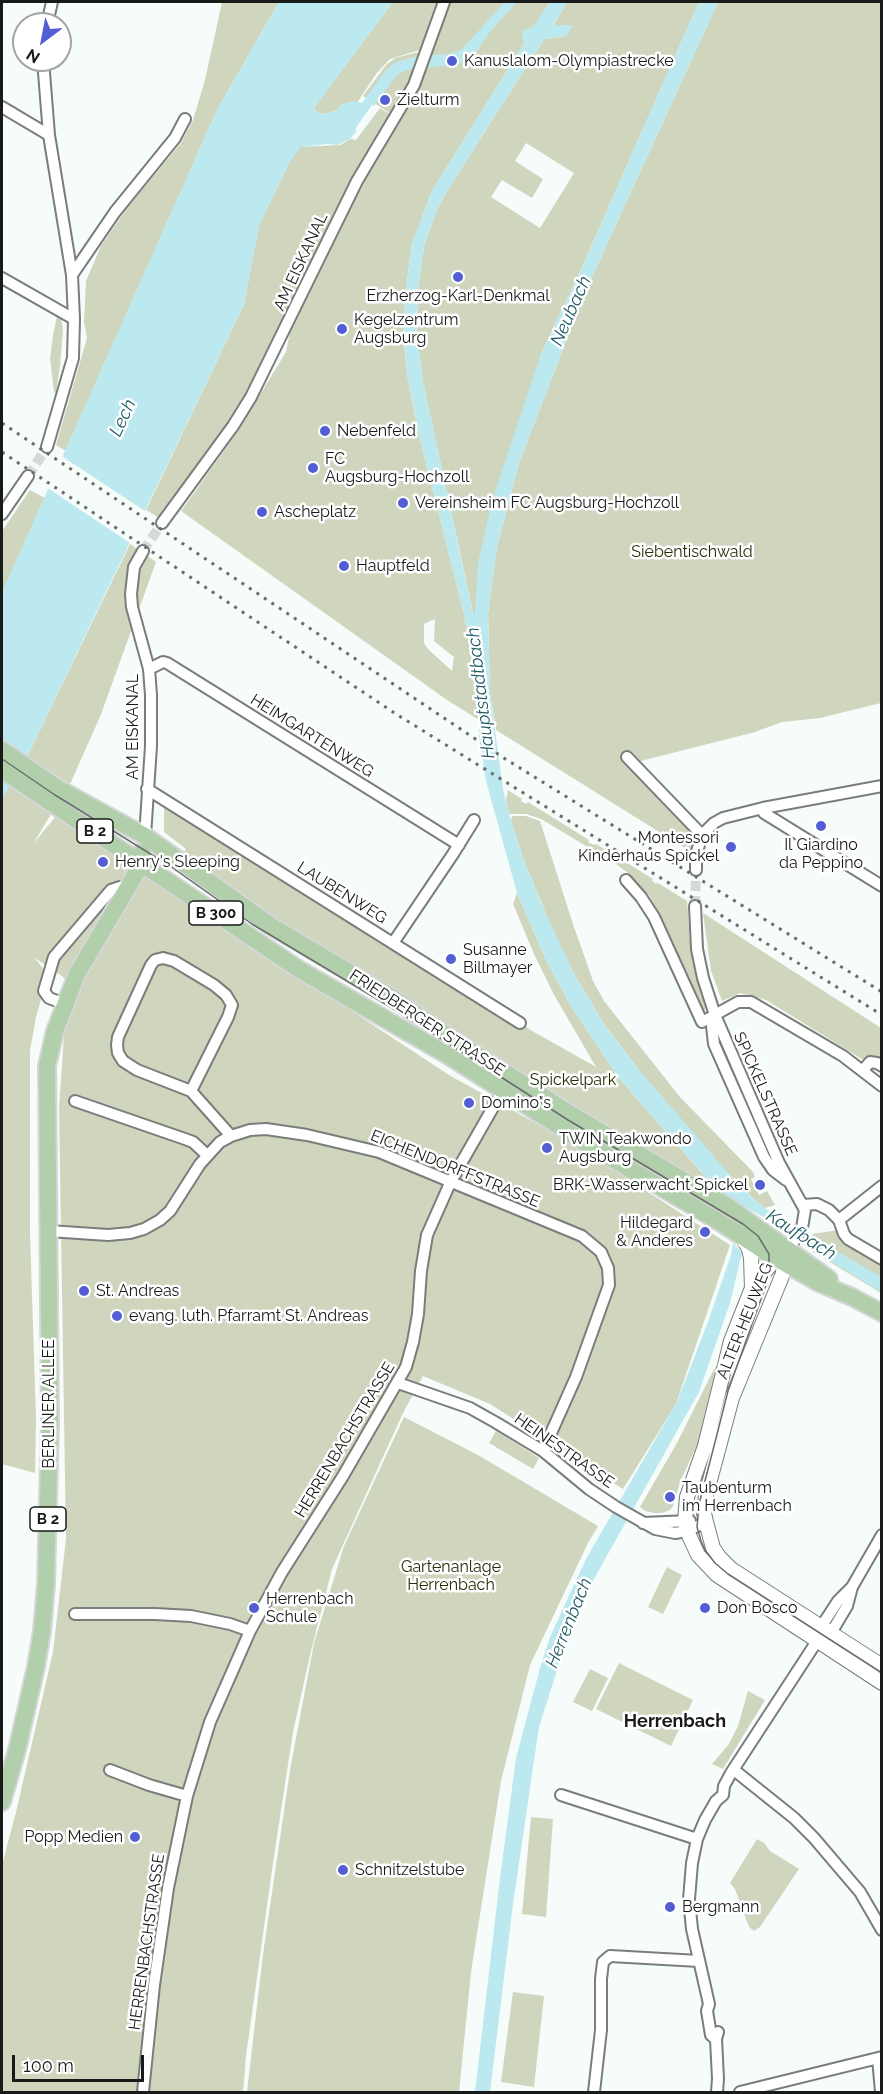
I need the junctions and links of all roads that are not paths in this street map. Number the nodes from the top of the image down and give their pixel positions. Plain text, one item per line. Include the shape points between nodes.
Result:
1 (444, 2) edge
2 (45, 72) edge
3 (2, 107) edge
4 (185, 119) dead end
5 (49, 135) junction
6 (72, 275) junction
7 (2, 278) edge
8 (74, 319) junction
9 (47, 447) tunnel mouth
10 (28, 476) tunnel mouth
11 (2, 514) edge
12 (162, 523) tunnel mouth
13 (143, 551) tunnel mouth
14 (149, 669) junction
15 (2, 750) edge
16 (627, 758) dead end
17 (2, 770) edge
18 (882, 786) edge
19 (147, 789) junction
20 (54, 795) junction
21 (763, 808) junction
22 (474, 820) dead end
23 (702, 835) junction
24 (145, 836) junction
25 (459, 845) junction
26 (140, 861) junction
27 (696, 870) tunnel mouth
28 (626, 880) dead end
29 (882, 886) edge
30 (122, 888) junction
31 (695, 906) tunnel mouth
32 (393, 943) junction
33 (65, 1004) junction
34 (714, 1015) junction
35 (702, 1022) junction
36 (520, 1023) dead end
37 (712, 1035) junction
38 (882, 1066) edge
39 (863, 1070) junction
40 (882, 1086) edge
41 (503, 1090) junction
42 (191, 1091) junction
43 (75, 1101) dead end
44 (231, 1136) junction
45 (207, 1155) junction
46 (451, 1181) junction
47 (791, 1184) junction
48 (882, 1186) edge
49 (803, 1205) junction
50 (839, 1220) junction
51 (49, 1231) junction
52 (747, 1243) junction
53 (787, 1253) junction
54 (882, 1259) edge
55 (752, 1288) junction
56 (882, 1313) edge
57 (398, 1383) junction
58 (543, 1451) junction
59 (705, 1516) junction
60 (686, 1521) junction
61 (882, 1535) edge
62 (75, 1614) dead end
63 (250, 1630) junction
64 (826, 1630) junction
65 (817, 1641) junction
66 (882, 1666) edge
67 (882, 1683) edge
68 (110, 1770) dead end
69 (734, 1770) junction
70 (561, 1795) dead end
71 (188, 1796) junction
72 (2, 1802) edge
73 (697, 1839) junction
74 (882, 1930) edge
75 (699, 1961) junction
76 (880, 2057) edge
77 (143, 2092) edge
78 (594, 2092) edge
79 (717, 2092) edge
80 (740, 2092) edge
81 (881, 2092) edge

1 - 12 street, AM EISKANAL via 414,85 357,181 251,397
2 - 5 street
3 - 5 street
4 - 6 street via 175,138 115,212
5 - 6 street
6 - 8 street
7 - 8 street
8 - 9 street via 73,358
10 - 11 street
13 - 14 street, AM EISKANAL via 134,567 131,594
14 - 19 street, AM EISKANAL via 151,737
14 - 25 street, HEIMGARTENWEG via 167,663
15 - 20 main road, FRIEDBERGER STRASSE / B 2
16 - 23 street
17 - 20 main road, FRIEDBERGER STRASSE / B 2
18 - 21 street
19 - 24 street, AM EISKANAL
19 - 32 street, LAUBENWEG
20 - 24 main road, FRIEDBERGER STRASSE / B 2
20 - 26 main road, FRIEDBERGER STRASSE / B 2
21 - 23 street via 723,818
21 - 29 street via 764,813
22 - 25 street
23 - 27 street
24 - 26 main road, BERLINER ALLEE / B 2
24 - 53 main road, FRIEDBERGER STRASSE / B 300 via 271,926 396,1000 572,1115 754,1223
25 - 32 street
26 - 30 main road, BERLINER ALLEE / B 2 via 138,870
26 - 41 main road, FRIEDBERGER STRASSE / B 300 via 300,969
28 - 35 street, SPICKELSTRASSE via 654,917
30 - 33 main road, BERLINER ALLEE / B 2
30 - 33 street, BERLINER ALLEE via 111,890 54,957 44,991 49,998
31 - 34 street, SPICKELSTRASSE via 697,949
32 - 36 street, LAUBENWEG
33 - 51 main road, BERLINER ALLEE / B 2 via 47,1065
34 - 35 street
34 - 37 street, SPICKELSTRASSE
34 - 39 street via 738,1002 752,1002
34 - 47 street, SPICKELSTRASSE
35 - 37 street, SPICKELSTRASSE
37 - 47 street, SPICKELSTRASSE via 764,1157
38 - 39 street via 874,1062
39 - 40 street
41 - 46 street, HERRENBACHSTRASSE
41 - 52 main road, FRIEDBERGER STRASSE / B 300 via 723,1224
42 - 42 street via 232,1005 226,995 200,975 160,958 151,965 118,1037 118,1053 137,1070
42 - 44 street
43 - 45 street via 185,1139
44 - 45 street, EICHENDORFFSTRASSE
44 - 46 street, EICHENDORFFSTRASSE via 266,1129 307,1135 379,1152
45 - 51 street, EICHENDORFFSTRASSE via 170,1210 144,1229 108,1235
46 - 57 street, HERRENBACHSTRASSE via 427,1236 413,1342
46 - 58 street, EICHENDORFFSTRASSE via 582,1236 596,1246 606,1261 609,1278 605,1298
47 - 49 street, SPICKELSTRASSE
48 - 50 street
49 - 50 street via 823,1207
49 - 53 street via 806,1210 802,1228
50 - 54 street via 848,1239
51 - 72 main road, BERLINER ALLEE / B 2 via 46,1584 36,1667
52 - 53 main road, FRIEDBERGER STRASSE / B 300
52 - 55 street
53 - 55 street, ALTER HEUWEG
53 - 56 main road, FRIEDBERGER STRASSE / B 300
53 - 59 street, ALTER HEUWEG via 732,1398
55 - 60 street, ALTER HEUWEG via 731,1341 705,1446 687,1497
57 - 58 street, HEINESTRASSE via 470,1408
57 - 63 street, HERRENBACHSTRASSE
58 - 60 street, HEINESTRASSE via 589,1489 643,1523
59 - 60 street via 687,1515
59 - 64 street via 713,1548 731,1569
60 - 65 street via 698,1555 717,1575
61 - 64 street via 852,1587 838,1601
62 - 63 street via 191,1616
63 - 71 street, HERRENBACHSTRASSE via 210,1722
64 - 65 street
64 - 66 street
65 - 67 street
65 - 69 street
68 - 71 street
69 - 73 street
69 - 74 street via 814,1838 860,1892
70 - 73 street
71 - 77 street, HERRENBACHSTRASSE via 165,1906
73 - 75 street via 689,1899
75 - 78 street via 610,1956 603,1962
75 - 79 street via 711,2035 716,2039
76 - 80 street
76 - 81 street

